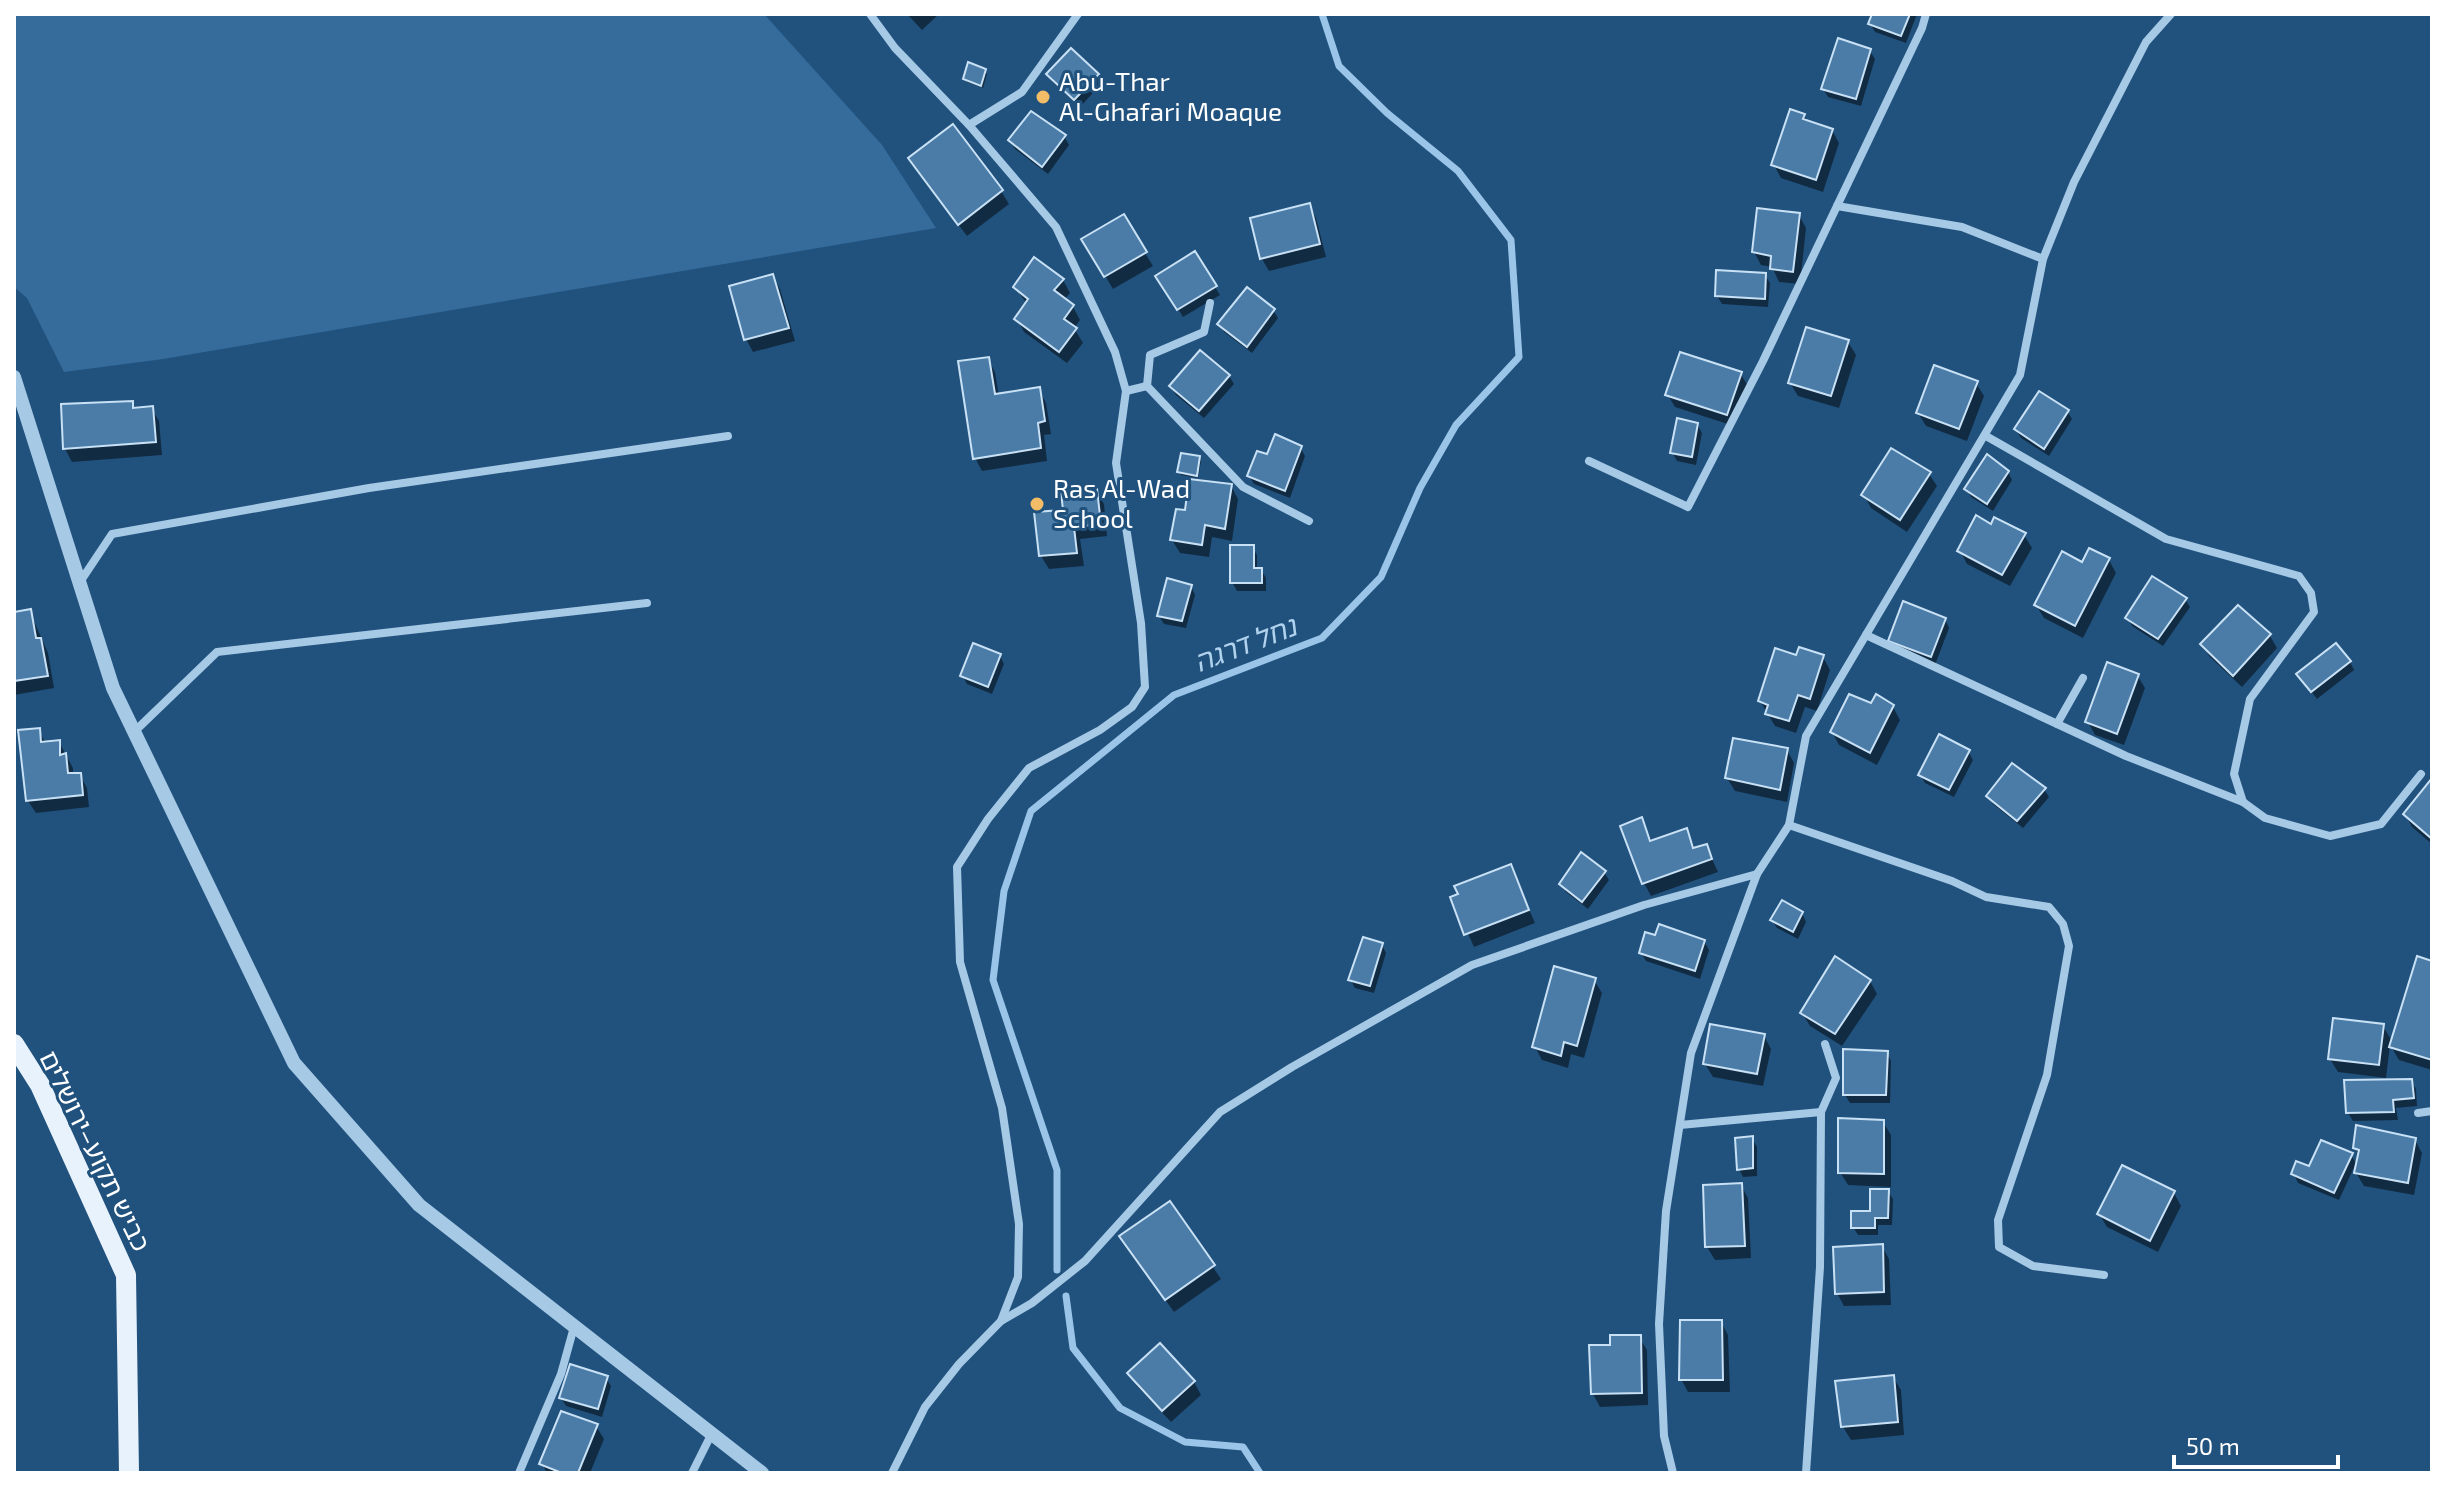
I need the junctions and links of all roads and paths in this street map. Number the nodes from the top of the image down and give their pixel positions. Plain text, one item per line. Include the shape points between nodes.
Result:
1 (870, 14) edge
2 (1078, 14) edge
3 (1926, 14) edge
4 (2171, 14) edge
5 (969, 125) junction
6 (1837, 206) junction
7 (2043, 259) junction
8 (1210, 303) dead end
9 (14, 377) edge
10 (1147, 386) junction
11 (1126, 391) junction
12 (728, 436) dead end
13 (1986, 436) junction
14 (1589, 461) dead end
15 (1309, 521) dead end
16 (80, 582) junction
17 (647, 603) dead end
18 (1866, 635) junction
19 (2083, 678) dead end
20 (2057, 724) junction
21 (135, 731) junction
22 (2421, 774) dead end
23 (2243, 802) junction
24 (1789, 825) junction
25 (1757, 874) junction
26 (14, 1044) edge
27 (1825, 1044) dead end
28 (2432, 1111) edge
29 (1821, 1112) junction
30 (2418, 1113) dead end
31 (1680, 1125) junction
32 (2104, 1275) dead end
33 (1001, 1321) junction
34 (574, 1327) junction
35 (711, 1435) junction
36 (129, 1473) edge
37 (519, 1473) edge
38 (692, 1473) edge
39 (762, 1473) edge
40 (892, 1473) edge
41 (1673, 1473) edge
42 (1806, 1473) edge

1 - 5 street
2 - 5 street via 1022,92
3 - 6 street
4 - 7 street via 2146,42 2074,182
5 - 11 street via 1056,227 1115,352
6 - 7 street via 1962,227
6 - 14 street via 1688,507
7 - 13 street via 2020,375
8 - 10 street via 1204,332 1150,355
9 - 16 street
10 - 11 street
10 - 15 street via 1243,487
11 - 33 street via 1116,463 1141,623 1145,687 1132,707 1100,730 1029,768 957,867 960,962 1002,1108 1019,1224 1018,1277
12 - 16 street via 369,488 112,534
13 - 18 street
13 - 23 street via 2166,539 2299,576 2311,593 2314,612 2250,699 2234,774
16 - 21 street via 113,688
17 - 21 street via 217,652
18 - 20 street
18 - 24 street via 1806,736
19 - 20 street
20 - 23 street
21 - 34 street via 294,1063 419,1205
22 - 23 street via 2381,824 2330,836 2265,818
24 - 25 street
24 - 32 street via 1986,897 2049,907 2063,924 2069,946 2047,1075 1998,1220 1999,1247 2033,1266
25 - 31 street via 1691,1053
25 - 33 street via 1644,905 1472,965 1292,1067 1220,1112 1085,1261
26 - 36 main road, כביש תקוע–ירושלים via 40,1085 126,1275
27 - 29 street via 1836,1078
28 - 30 street
29 - 31 street
29 - 42 street via 1820,1267
31 - 41 street via 1666,1211 1659,1324 1664,1436
33 - 40 street via 925,1407
34 - 35 street
34 - 37 street via 561,1374
35 - 38 street
35 - 39 street

